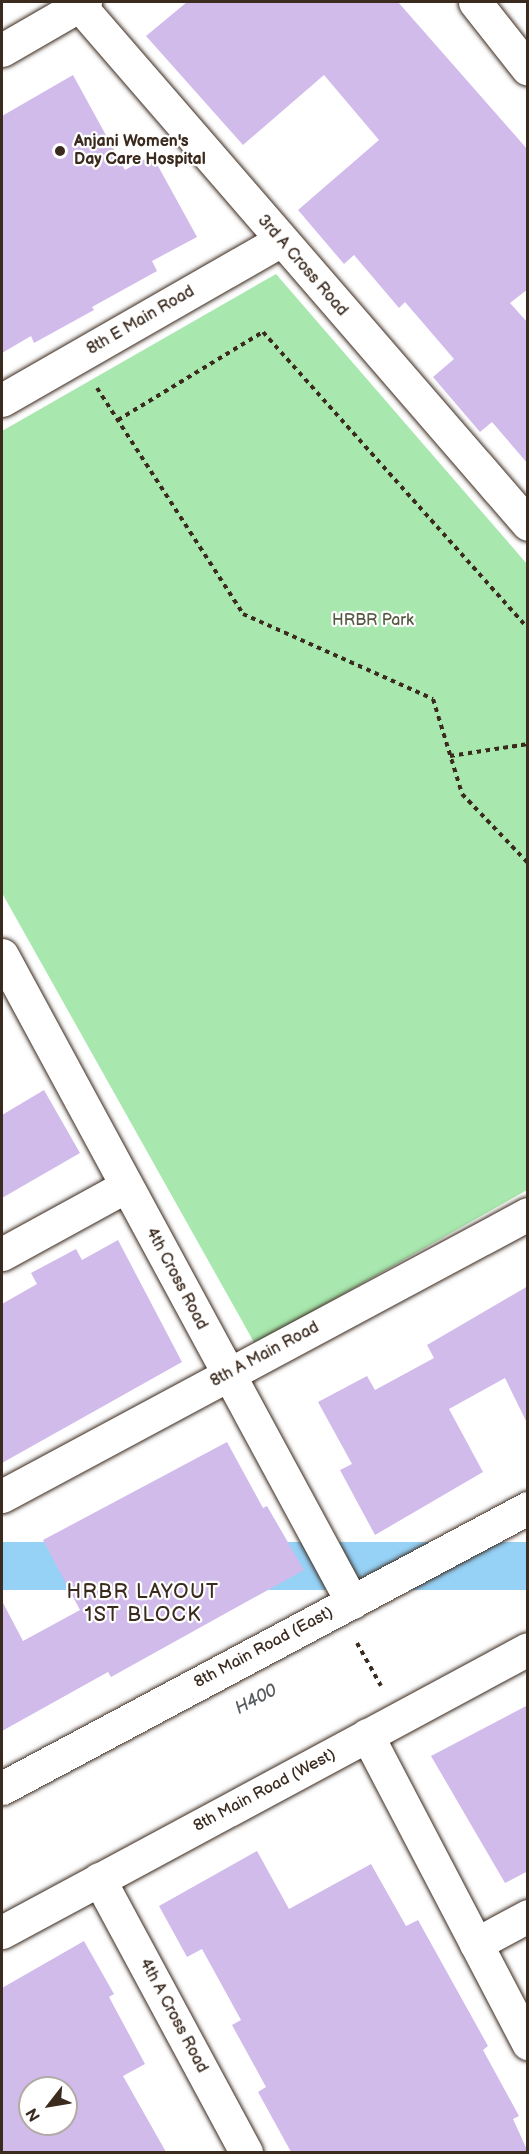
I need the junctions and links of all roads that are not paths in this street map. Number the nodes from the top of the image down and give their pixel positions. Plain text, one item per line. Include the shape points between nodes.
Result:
1 (475, 2) edge
2 (82, 3) edge
3 (2, 50) edge
4 (528, 69) edge
5 (280, 241) junction
6 (2, 400) edge
7 (528, 524) edge
8 (2, 955) edge
9 (10, 990) edge
10 (126, 1186) junction
11 (528, 1214) edge
12 (2, 1254) edge
13 (228, 1375) junction
14 (2, 1496) edge
15 (528, 1508) edge
16 (352, 1602) junction
17 (528, 1649) edge
18 (367, 1735) junction
19 (2, 1788) edge
20 (99, 1879) junction
21 (528, 1916) edge
22 (2, 1932) edge
23 (476, 1944) junction
24 (528, 2043) edge
25 (246, 2152) edge

1 - 4 street
2 - 3 street
2 - 5 street, 3rd A Cross Road
5 - 6 street, 8th E Main Road
5 - 7 street, 3rd A Cross Road
8 - 9 street, 4th Cross Road
9 - 10 street, 4th Cross Road
10 - 12 street
10 - 13 street, 4th Cross Road
11 - 13 street, 8th A Main Road
13 - 14 street, 8th A Main Road
13 - 16 street, 4th Cross Road
15 - 16 street, 8th Main Road (East)
16 - 19 street, 8th Main Road (East)
17 - 18 street, 8th Main Road (West)
18 - 20 street, 8th Main Road (West)
18 - 23 street
20 - 22 street, 8th Main Road (West)
20 - 25 street, 4th A Cross Road
21 - 23 street
23 - 24 street

